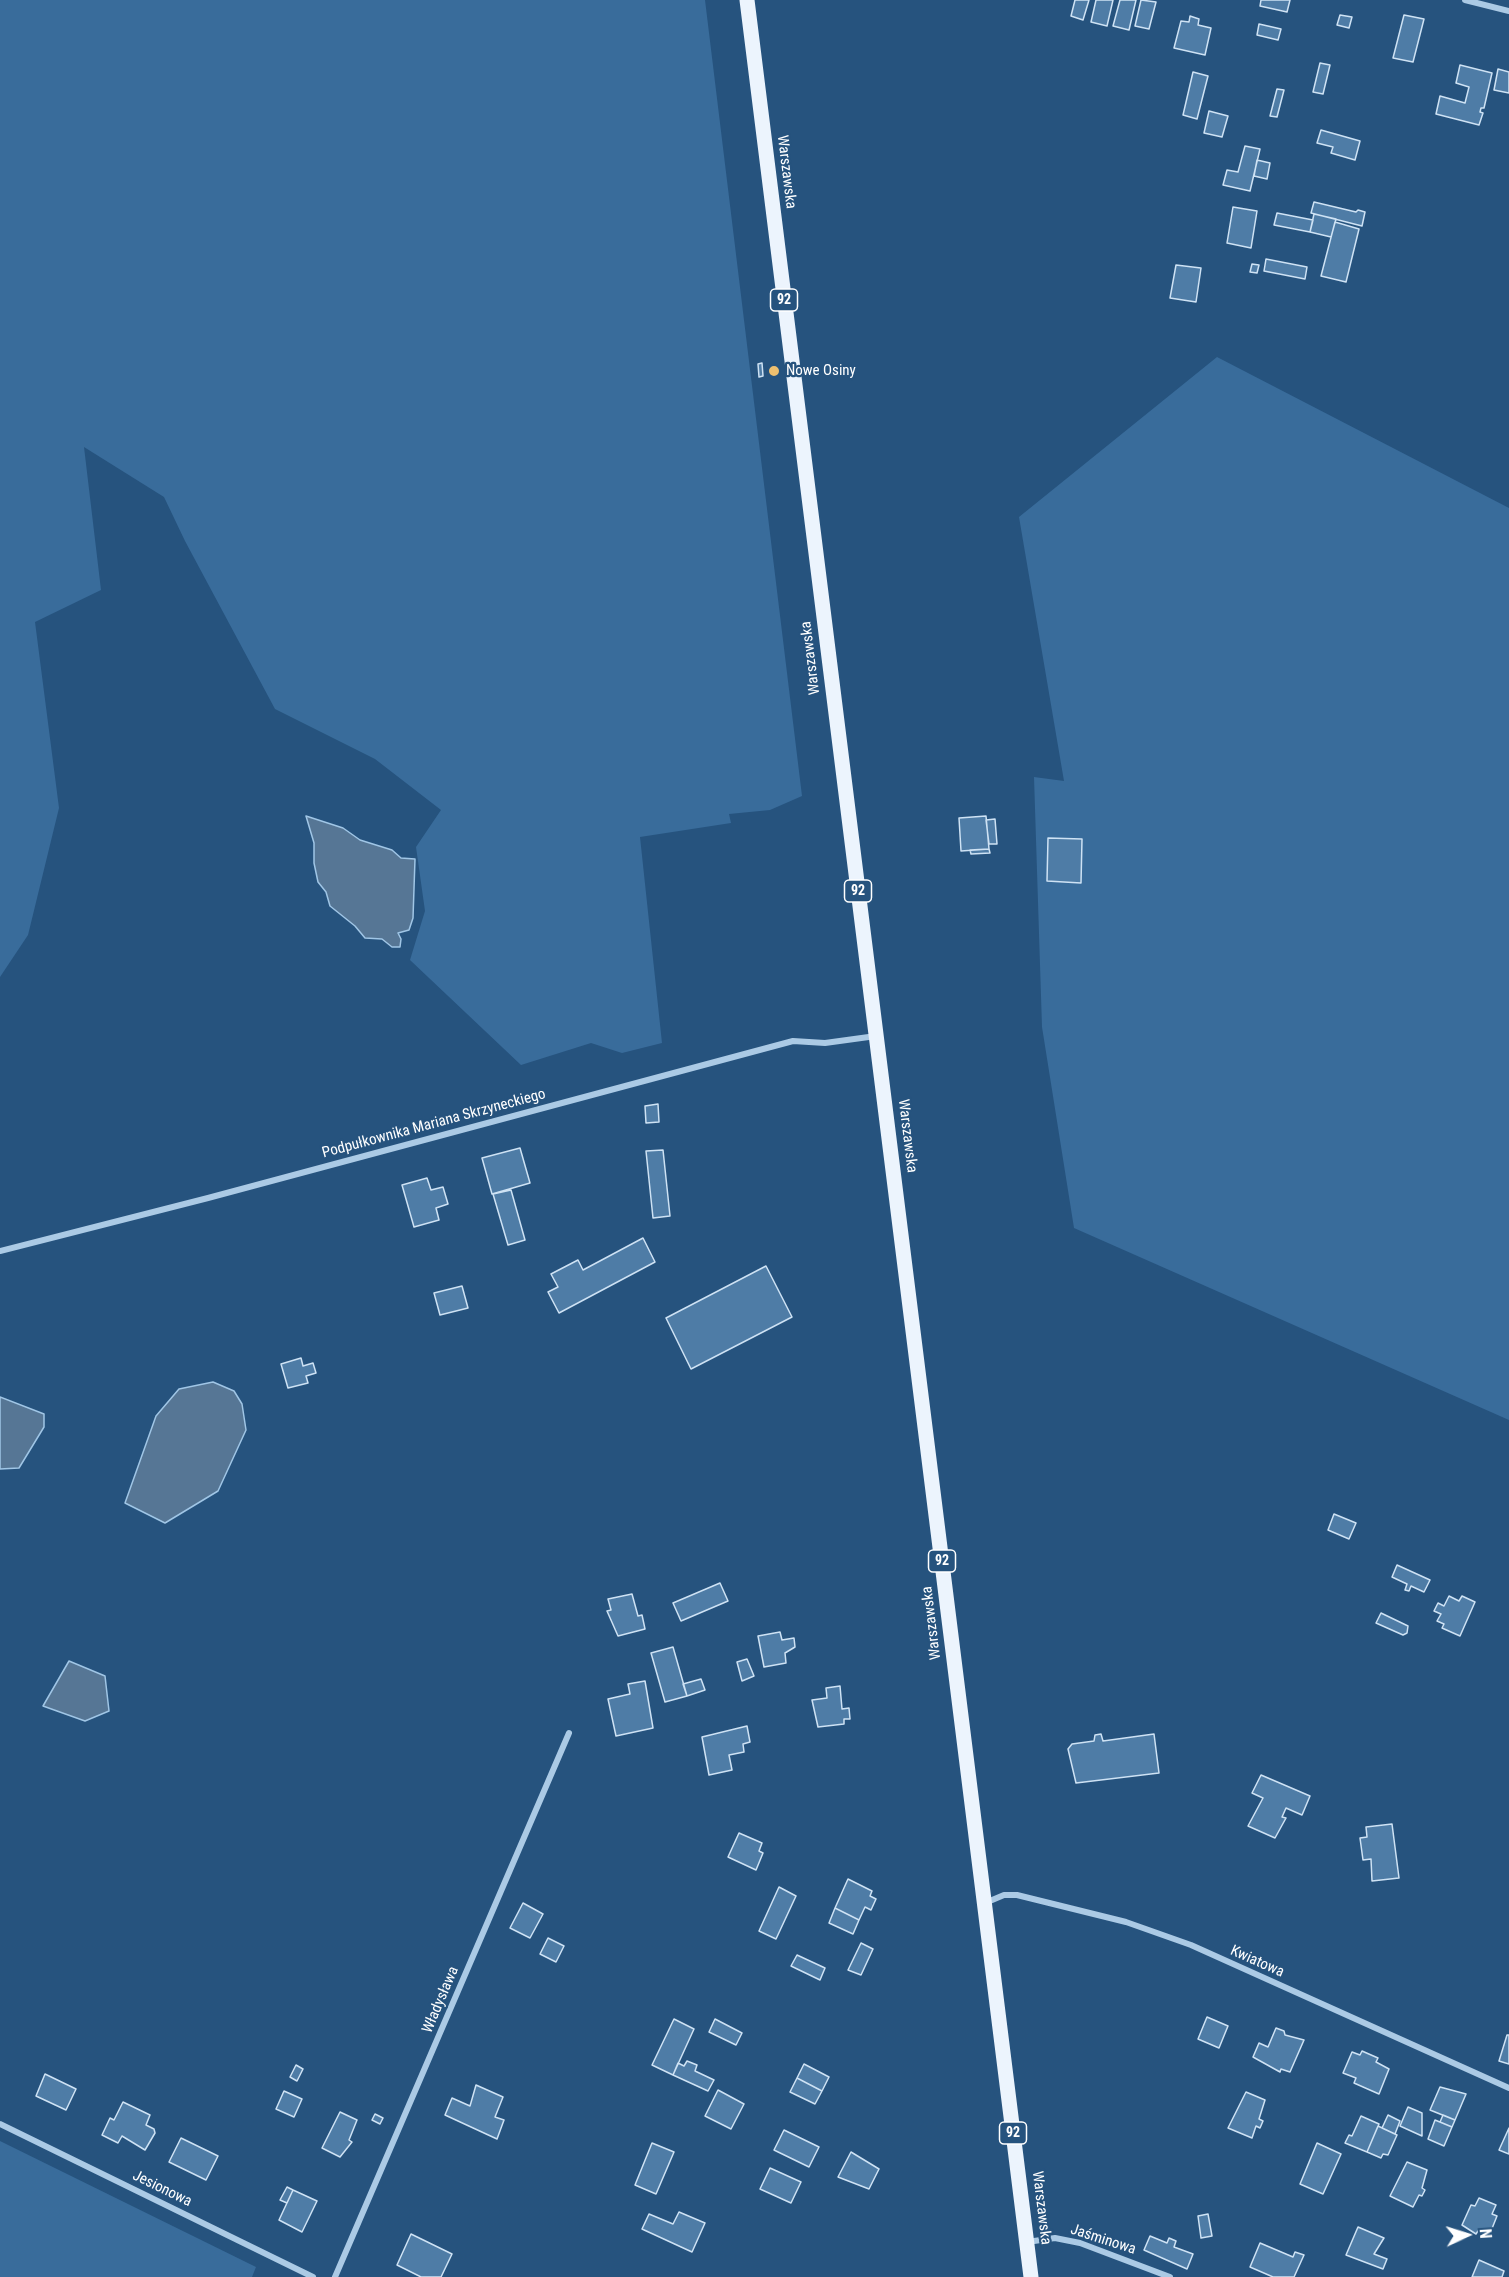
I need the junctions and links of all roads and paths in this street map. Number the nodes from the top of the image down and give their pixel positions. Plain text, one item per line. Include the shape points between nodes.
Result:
1 (747, 0) edge
2 (1465, 0) edge
3 (1509, 11) edge
4 (877, 1035) junction
5 (0, 1251) edge
6 (569, 1733) dead end
7 (985, 1903) junction
8 (1509, 2088) edge
9 (0, 2124) edge
10 (1027, 2242) junction
11 (313, 2277) edge
12 (336, 2277) edge
13 (1031, 2277) edge
14 (1170, 2277) edge

1 - 4 main road, Warszawska / 92
2 - 3 street
4 - 5 street, Podpułkownika Mariana Skrzyneckiego via 825,1043 793,1041
4 - 7 main road, Warszawska / 92
6 - 12 street, Władysława
7 - 8 street, Kwiatowa via 1004,1895 1017,1895 1160,1933
7 - 10 main road, Warszawska / 92
9 - 11 street, Jesionowa
10 - 13 main road, Warszawska / 92
10 - 14 street, Jaśminowa via 1056,2238 1080,2243

